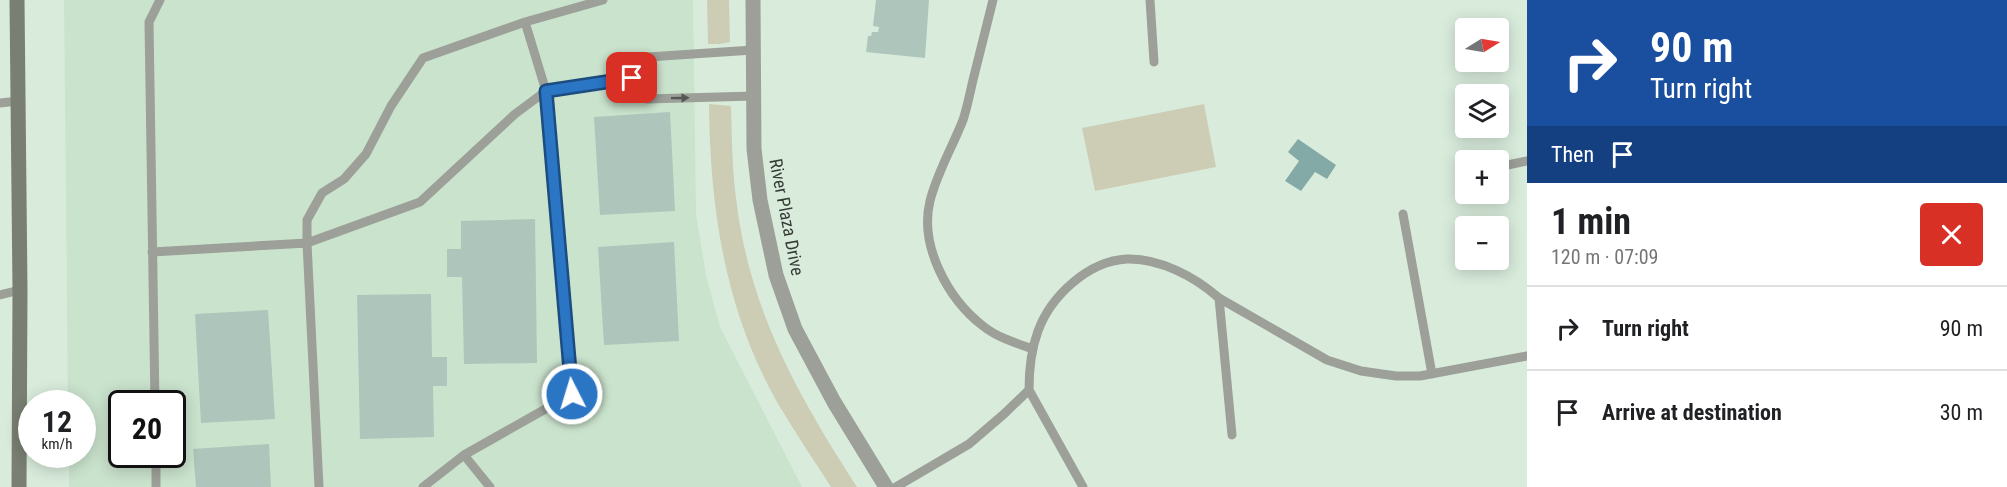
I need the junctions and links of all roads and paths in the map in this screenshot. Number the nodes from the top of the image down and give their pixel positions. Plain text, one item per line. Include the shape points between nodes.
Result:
1 (17, 0) edge
2 (160, 0) edge
3 (603, 0) edge
4 (753, 0) edge
5 (993, 0) edge
6 (1150, 0) edge
7 (525, 22) junction
8 (753, 50) junction
9 (1154, 62) dead end
10 (632, 78) junction
11 (546, 91) junction
12 (754, 96) junction
13 (18, 101) junction
14 (0, 103) edge
15 (1527, 161) edge
16 (1509, 165) edge
17 (1403, 214) dead end
18 (307, 243) junction
19 (152, 252) junction
20 (20, 290) junction
21 (0, 296) edge
22 (1219, 298) junction
23 (1033, 349) junction
24 (1527, 356) edge
25 (1432, 374) junction
26 (155, 390) edge
27 (1029, 390) junction
28 (1232, 435) dead end
29 (464, 455) junction
30 (156, 468) edge
31 (19, 487) edge
32 (156, 487) edge
33 (319, 487) edge
34 (423, 487) edge
35 (490, 487) edge
36 (886, 487) edge
37 (896, 487) edge
38 (1083, 487) edge

1 - 13 main road
2 - 19 lane via 149,22
3 - 7 lane
4 - 8 street, River Plaza Drive
5 - 23 lane via 963,119 929,203 928,232 945,282 964,307 991,331
6 - 9 lane
7 - 11 lane
7 - 18 lane via 423,58 391,106 366,154 344,179 322,193 307,220
8 - 10 lane via 648,57
8 - 12 street, River Plaza Drive
10 - 11 lane
10 -> 12 lane via 647,99
11 - 18 lane via 515,114 420,202
11 - 29 lane via 572,394
12 - 36 street, River Plaza Drive via 759,190 776,275 795,329
13 - 14 lane
13 - 20 main road
15 - 16 lane
17 - 25 lane
18 - 19 lane
18 - 33 lane
19 - 26 lane
20 - 21 lane
20 - 31 main road
22 - 23 lane via 1171,268 1127,259 1109,263 1076,279 1050,306
22 - 25 lane via 1327,360 1361,371 1396,376
22 - 28 lane
23 - 27 lane
24 - 25 lane
27 - 37 lane via 969,444
27 - 38 lane
29 - 34 lane
29 - 35 lane
30 - 32 lane

